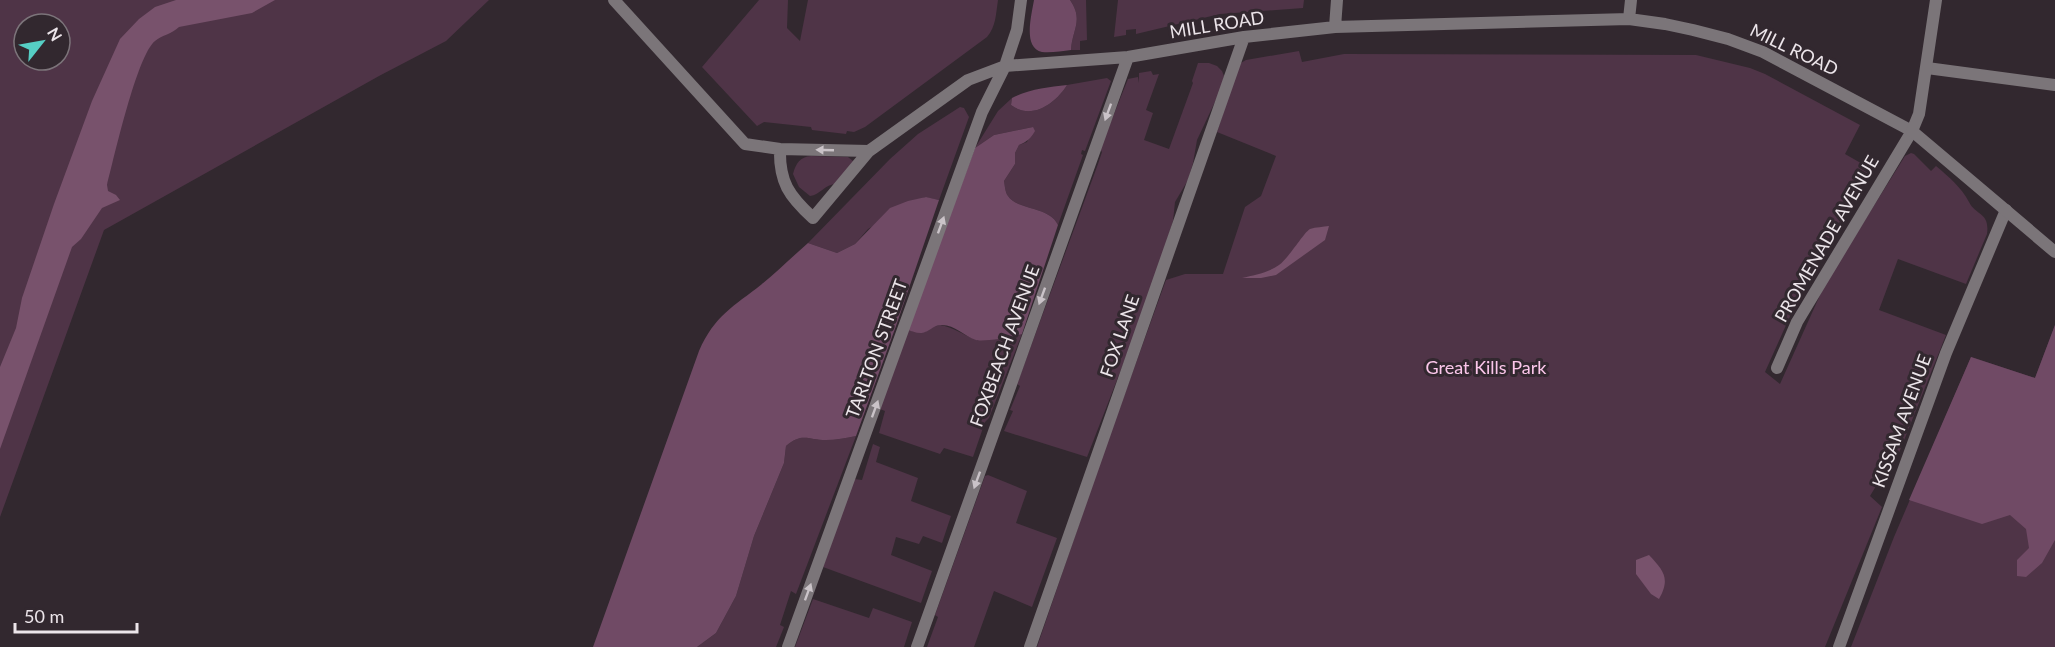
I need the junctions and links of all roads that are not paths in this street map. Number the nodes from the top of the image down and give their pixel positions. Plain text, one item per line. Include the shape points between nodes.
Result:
1 (614, 0) edge
2 (1021, 0) edge
3 (1337, 0) edge
4 (1631, 0) edge
5 (1936, 0) edge
6 (1629, 20) junction
7 (1335, 27) junction
8 (1244, 38) junction
9 (1128, 57) junction
10 (1005, 66) junction
11 (1927, 68) junction
12 (2055, 85) edge
13 (1912, 131) junction
14 (780, 149) junction
15 (869, 152) junction
16 (2006, 210) junction
17 (2055, 252) edge
18 (1777, 368) dead end
19 (788, 647) edge
20 (917, 647) edge
21 (1030, 647) edge
22 (1839, 647) edge

1 - 14 street via 745,144
2 - 10 street, TARLTON STREET via 1017,30
3 - 7 street
4 - 6 street
5 - 11 street, PROMENADE AVENUE
6 - 7 street, MILL ROAD
6 - 13 street, MILL ROAD via 1693,30 1763,52
7 - 8 street, MILL ROAD
8 - 9 street, MILL ROAD
8 - 21 street, FOX LANE
9 - 10 street, MILL ROAD
9 -> 20 street, FOXBEACH AVENUE
10 - 15 street, MILL ROAD via 968,80
19 -> 10 street, TARLTON STREET via 982,112
11 - 12 street
11 - 13 street, PROMENADE AVENUE
13 - 16 street, MILL ROAD
13 - 18 street, PROMENADE AVENUE via 1802,314
15 -> 14 street
14 - 15 street, MILL ROAD via 784,184 796,203 813,218
16 - 17 street, MILL ROAD
16 - 22 street, KISSAM AVENUE via 1946,353

